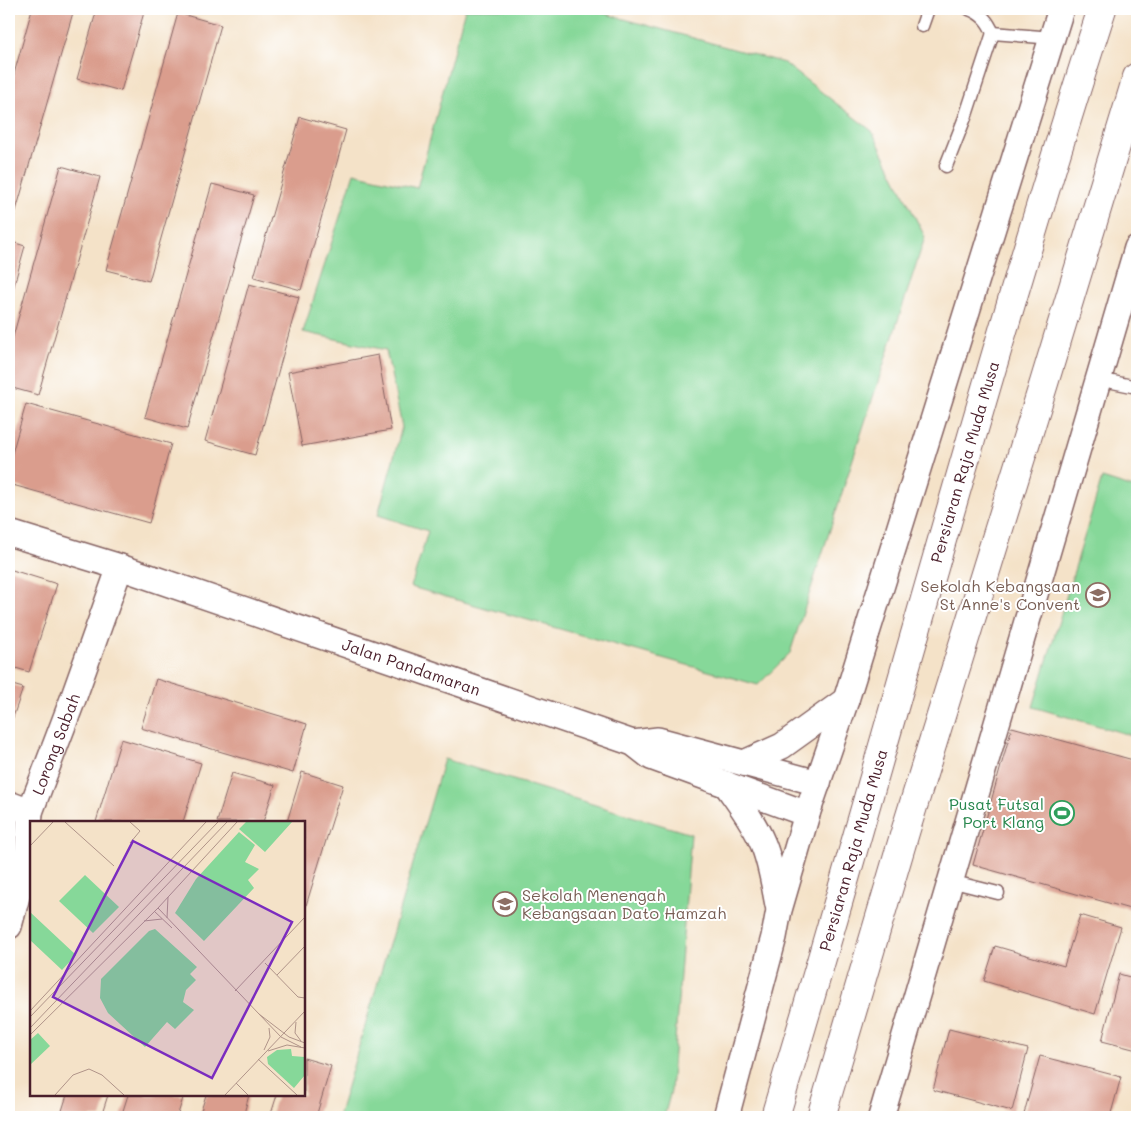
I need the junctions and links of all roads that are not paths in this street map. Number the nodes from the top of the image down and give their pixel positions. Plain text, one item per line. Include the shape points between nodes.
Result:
1 (928, 9) edge
2 (969, 9) edge
3 (1060, 9) edge
4 (1102, 9) edge
5 (922, 26) dead end
6 (993, 33) junction
7 (1053, 38) junction
8 (1137, 77) edge
9 (946, 166) dead end
10 (1137, 248) edge
11 (1098, 379) junction
12 (1137, 387) edge
13 (9, 533) edge
14 (120, 567) junction
15 (846, 700) junction
16 (633, 744) junction
17 (744, 763) junction
18 (818, 783) junction
19 (726, 784) junction
20 (20, 808) edge
21 (808, 814) junction
22 (950, 881) junction
23 (998, 893) dead end
24 (779, 910) junction
25 (9, 926) edge
26 (726, 1117) edge
27 (775, 1117) edge
28 (821, 1117) edge
29 (881, 1117) edge

1 - 5 lane
2 - 6 lane via 980,13 989,22
3 - 7 street
4 - 27 main road, Persiaran Raja Muda Musa via 953,501
6 - 7 lane
6 - 9 lane
7 - 15 street
8 - 28 main road
10 - 11 street
11 - 12 lane
11 - 22 street
13 - 14 street, Jalan Pandamaran
14 - 16 street, Jalan Pandamaran
14 - 20 street, Lorong Sabah via 73,699
15 - 17 street via 782,746
15 - 18 street
16 - 17 street via 658,740
16 - 19 street, Jalan Pandamaran via 651,757
17 - 18 street
18 - 21 street
19 - 21 street, Jalan Pandamaran
19 - 24 street via 763,844
20 - 25 street, Lorong Sabah via 27,859
21 - 24 street
22 - 23 lane
22 - 29 street
24 - 26 street

